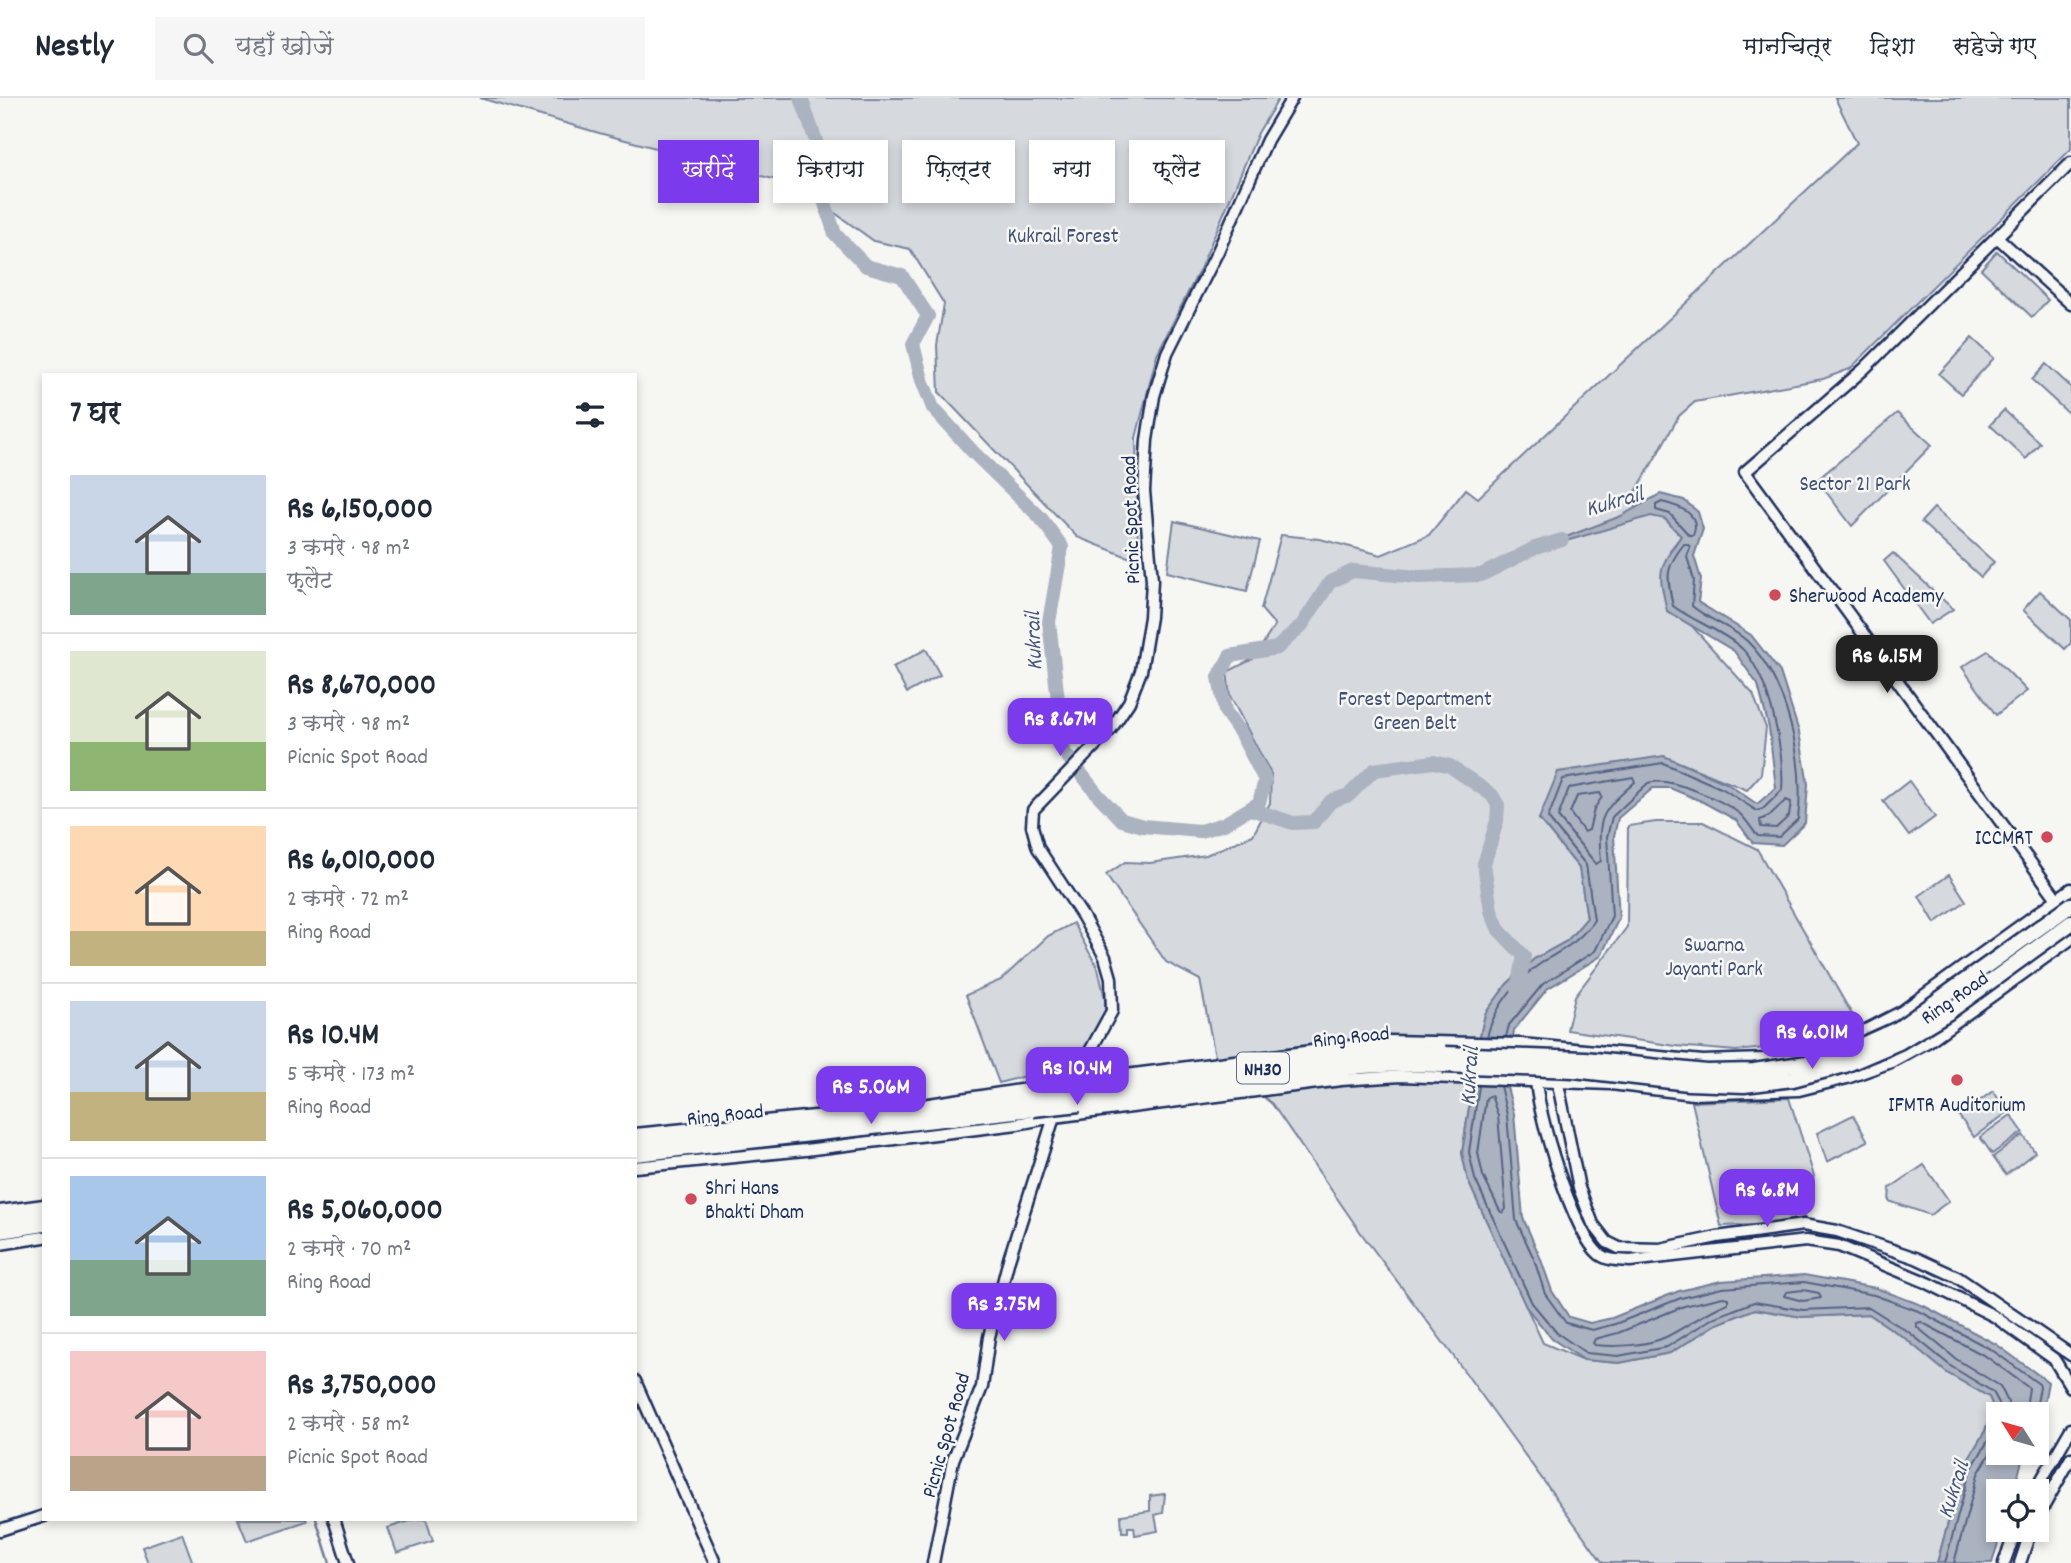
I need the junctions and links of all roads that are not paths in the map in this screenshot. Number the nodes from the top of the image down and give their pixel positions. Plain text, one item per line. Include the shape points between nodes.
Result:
1 (1292, 98) edge
2 (2071, 163) edge
3 (1997, 237) junction
4 (2071, 304) edge
5 (2071, 889) edge
6 (2068, 914) edge
7 (2071, 939) edge
8 (1535, 1045) junction
9 (1558, 1047) junction
10 (1444, 1060) junction
11 (1072, 1082) junction
12 (1536, 1083) junction
13 (1557, 1084) junction
14 (1032, 1104) junction
15 (1054, 1117) junction
16 (637, 1134) edge
17 (637, 1143) edge
18 (637, 1154) edge
19 (637, 1167) edge
20 (42, 1205) edge
21 (0, 1211) edge
22 (42, 1214) edge
23 (0, 1221) edge
24 (42, 1224) edge
25 (0, 1231) edge
26 (42, 1237) edge
27 (0, 1244) edge
28 (2071, 1355) edge
29 (637, 1386) edge
30 (2071, 1387) edge
31 (2071, 1429) edge
32 (2071, 1458) edge
33 (2042, 1479) edge
34 (2049, 1497) edge
35 (42, 1517) edge
36 (0, 1521) edge
37 (335, 1521) edge
38 (14, 1526) junction
39 (0, 1530) edge
40 (2012, 1542) edge
41 (2027, 1542) edge
42 (348, 1563) edge
43 (715, 1563) edge
44 (933, 1563) edge
45 (2004, 1563) edge
46 (2020, 1563) edge

1 - 11 street, Picnic Spot Road via 1267,141 1167,353 1154,396 1144,491 1152,580 1141,671 1129,702 1111,729 1033,810 1038,848 1083,917 1111,978 1112,1011
2 - 3 street
3 - 4 street
3 - 6 street via 1864,369 1745,472
5 - 6 street
6 - 9 street via 1900,1012 1812,1048 1764,1059 1703,1061
6 - 10 highway, Ring Road / NH30, bridge via 1947,1013 1899,1042 1845,1065 1793,1079 1744,1085 1688,1083 1575,1065
7 - 13 street, Ring Road via 1928,1041 1891,1062 1847,1078 1799,1090 1748,1093 1693,1094 1611,1084
8 - 9 street
8 - 10 street
8 - 12 street
9 - 13 street
10 - 11 street via 1389,1041
10 - 12 street, Ring Road
10 - 14 highway, Ring Road / NH30, bridge
10 - 15 street via 1401,1076
11 - 14 street
11 - 15 street, Picnic Spot Road
12 - 13 street, Ring Road
12 - 30 street via 1571,1207 1602,1256 1630,1261 1806,1241 1839,1246 1994,1316 2054,1359
13 - 28 street via 1579,1188 1593,1224 1607,1242 1619,1248 1660,1249 1803,1225 1837,1231 1957,1277
14 - 15 street
14 - 16 street via 916,1106
14 - 17 highway, Ring Road / NH30
14 - 18 highway, Ring Road / NH30
14 - 19 street via 805,1150
15 - 44 street, Picnic Spot Road via 1009,1259 982,1387 953,1460
20 - 21 street
22 - 23 highway
24 - 25 highway
26 - 27 street
29 - 43 street
31 - 33 street
32 - 34 street
35 - 38 street
36 - 38 street
37 - 42 street
38 - 39 street
40 - 45 street
41 - 46 street

